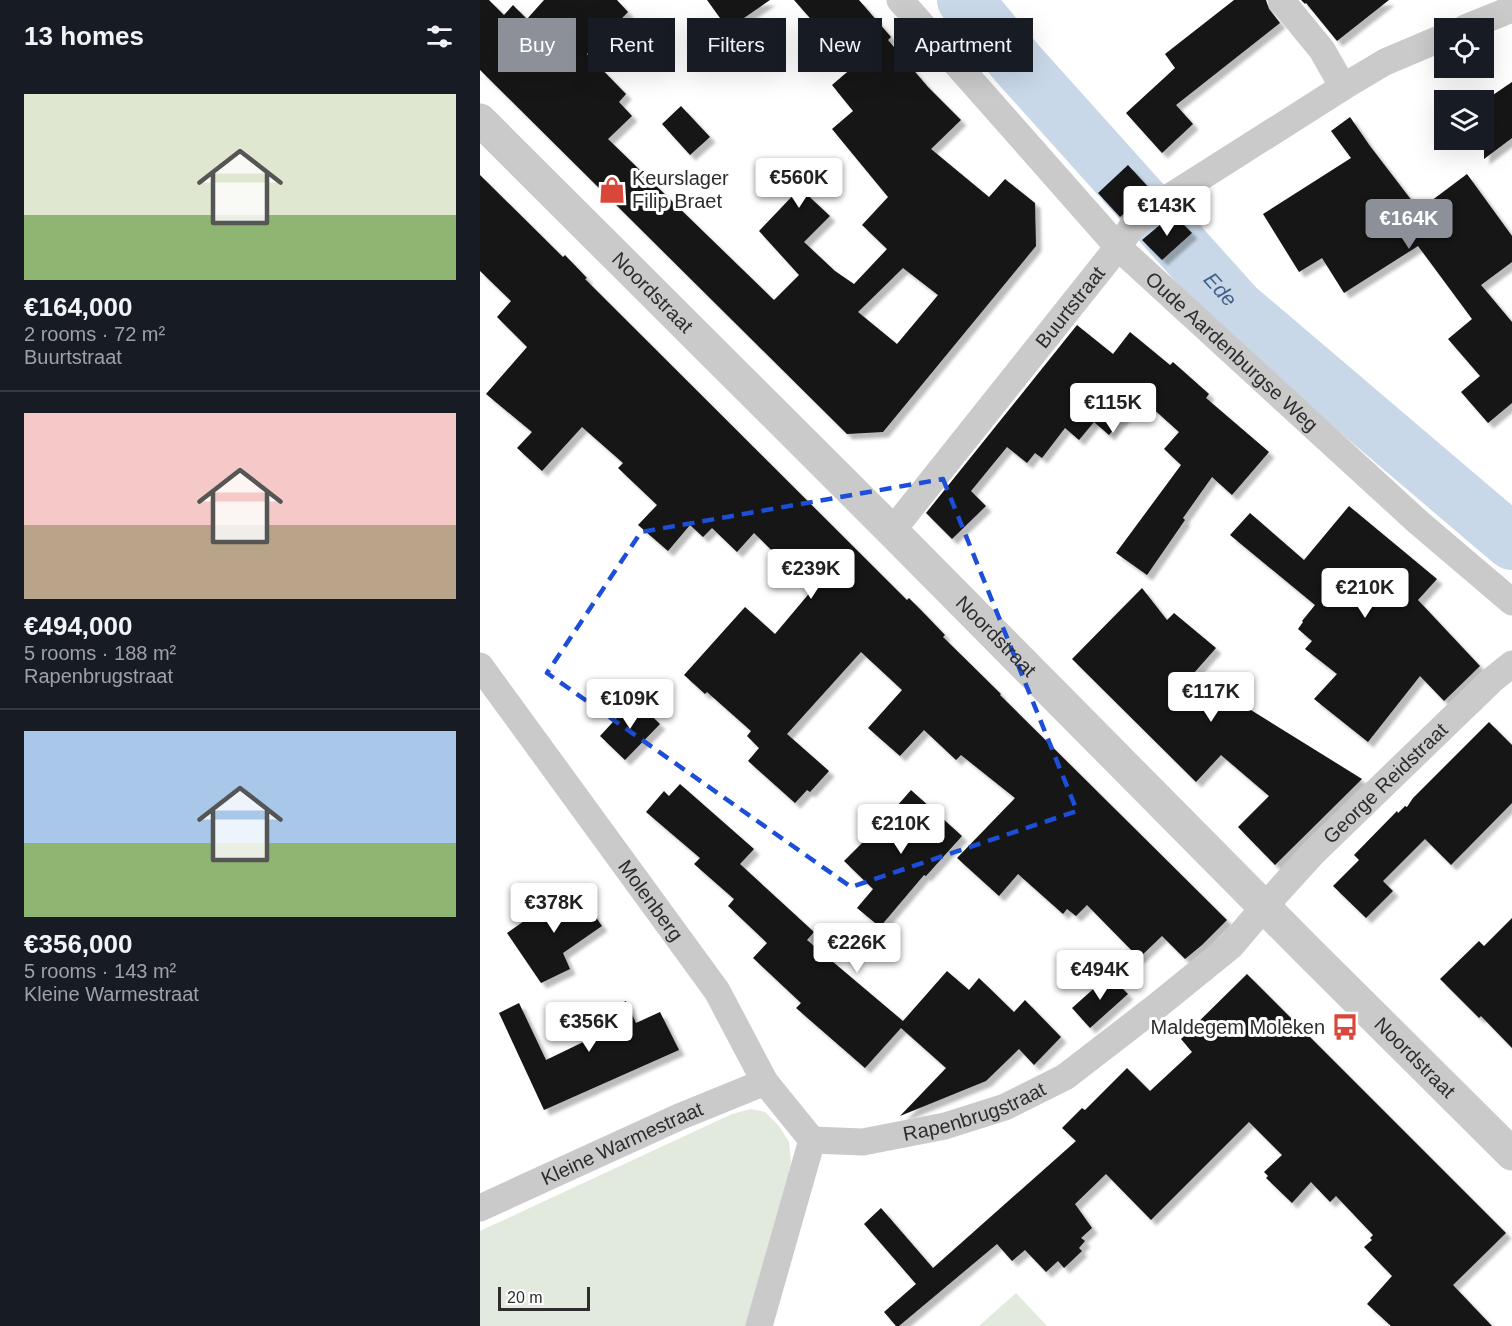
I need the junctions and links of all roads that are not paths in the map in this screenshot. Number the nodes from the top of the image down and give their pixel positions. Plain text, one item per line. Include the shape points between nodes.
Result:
1 (900, 0) edge
2 (1281, 0) edge
3 (1512, 9) edge
4 (1490, 18) edge
5 (1434, 41) edge
6 (1343, 87) junction
7 (480, 120) edge
8 (1124, 238) junction
9 (892, 531) junction
10 (1512, 602) edge
11 (1512, 664) edge
12 (480, 666) edge
13 (1263, 907) junction
14 (765, 1082) junction
15 (812, 1140) junction
16 (1512, 1154) edge
17 (480, 1208) edge
18 (759, 1326) edge

1 - 8 street, Oude Aardenburgse Weg
2 - 6 street via 1322,50
3 - 4 street
5 - 6 street, Buurtstraat via 1385,62
6 - 8 street, Buurtstraat via 1162,202
7 - 9 street, Noordstraat
8 - 9 street, Buurtstraat
8 - 10 street, Oude Aardenburgse Weg via 1418,522
9 - 13 street, Noordstraat
11 - 13 street, George Reidstraat via 1314,852
12 - 14 street, Molenberg via 717,991
13 - 15 street, Rapenbrugstraat via 1231,946 1065,1077 1005,1107 945,1126 863,1142
13 - 16 street, Noordstraat
14 - 15 street, Molenberg
14 - 17 street, Kleine Warmestraat
15 - 18 street

